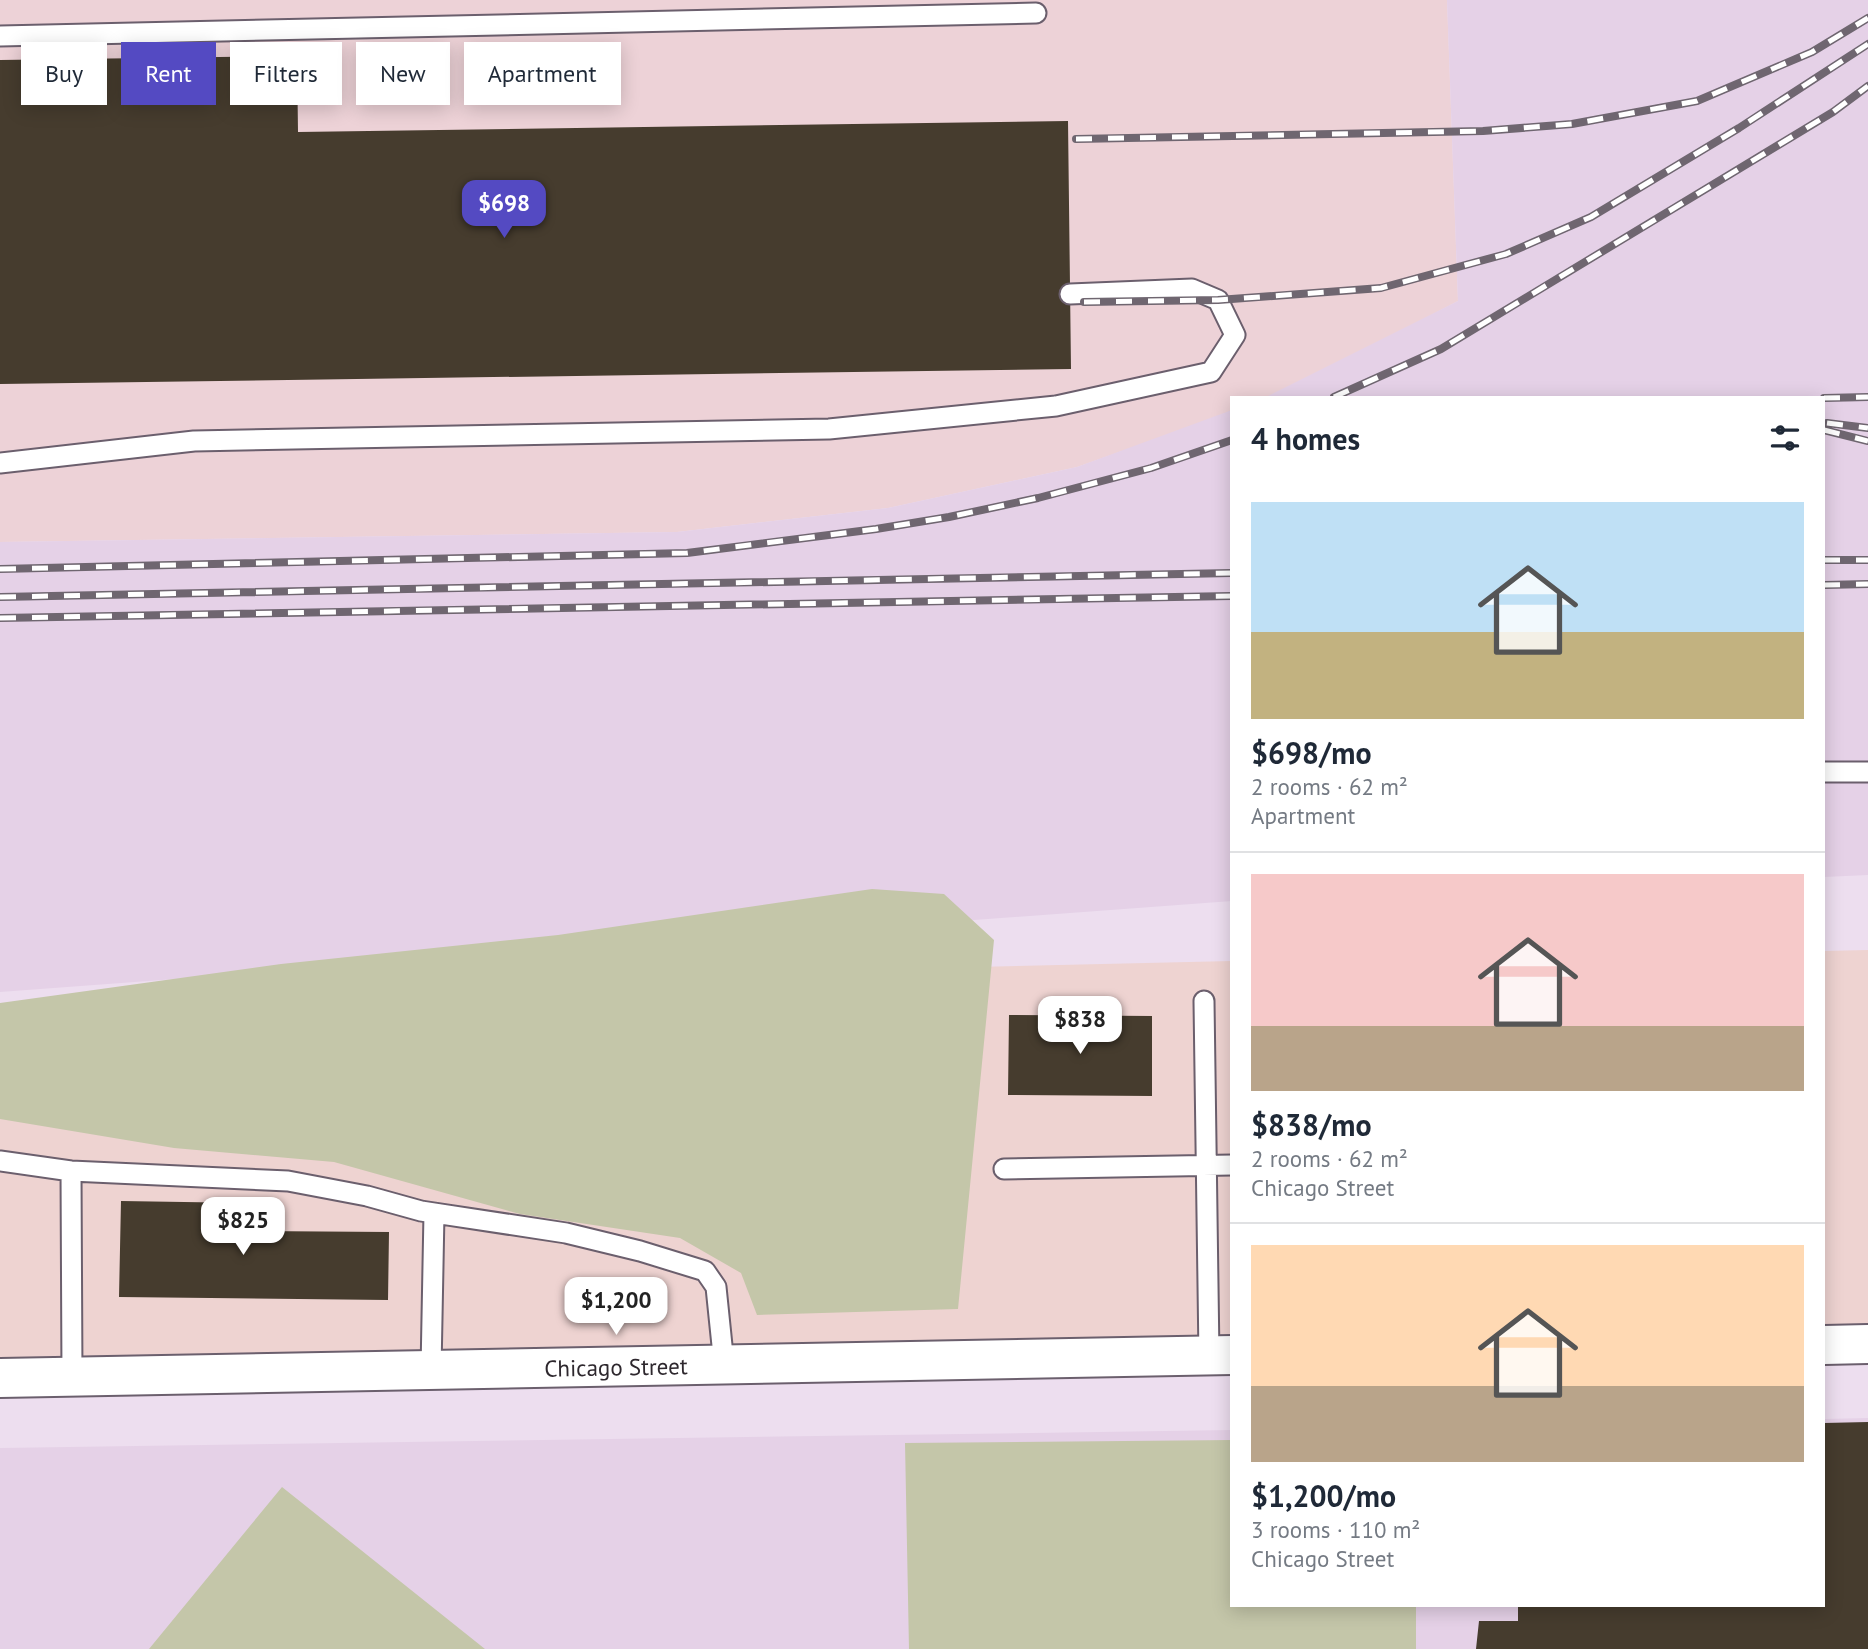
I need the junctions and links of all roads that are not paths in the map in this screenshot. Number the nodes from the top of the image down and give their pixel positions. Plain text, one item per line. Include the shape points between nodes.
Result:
1 (1036, 13) dead end
2 (0, 36) edge
3 (1070, 294) dead end
4 (0, 463) edge
5 (1825, 772) edge
6 (1868, 772) edge
7 (1204, 1001) dead end
8 (0, 1161) edge
9 (1230, 1165) edge
10 (1206, 1166) junction
11 (1004, 1169) dead end
12 (71, 1171) junction
13 (434, 1213) junction
14 (1868, 1344) edge
15 (1825, 1345) edge
16 (1220, 1356) edge
17 (724, 1365) junction
18 (431, 1370) junction
19 (72, 1377) junction
20 (0, 1378) edge

1 - 2 lane
3 - 4 lane via 1192,289 1219,300 1236,335 1211,372 1043,407 829,429 194,441
5 - 6 lane
7 - 10 lane
8 - 12 lane
9 - 10 lane
10 - 11 lane
10 - 16 lane
12 - 13 lane via 288,1181
12 - 19 lane
13 - 17 lane via 566,1233 705,1271 716,1287
13 - 18 lane
14 - 15 main road
16 - 17 main road, Chicago Street
17 - 18 main road, Chicago Street
18 - 19 main road, Chicago Street
19 - 20 main road, Chicago Street

